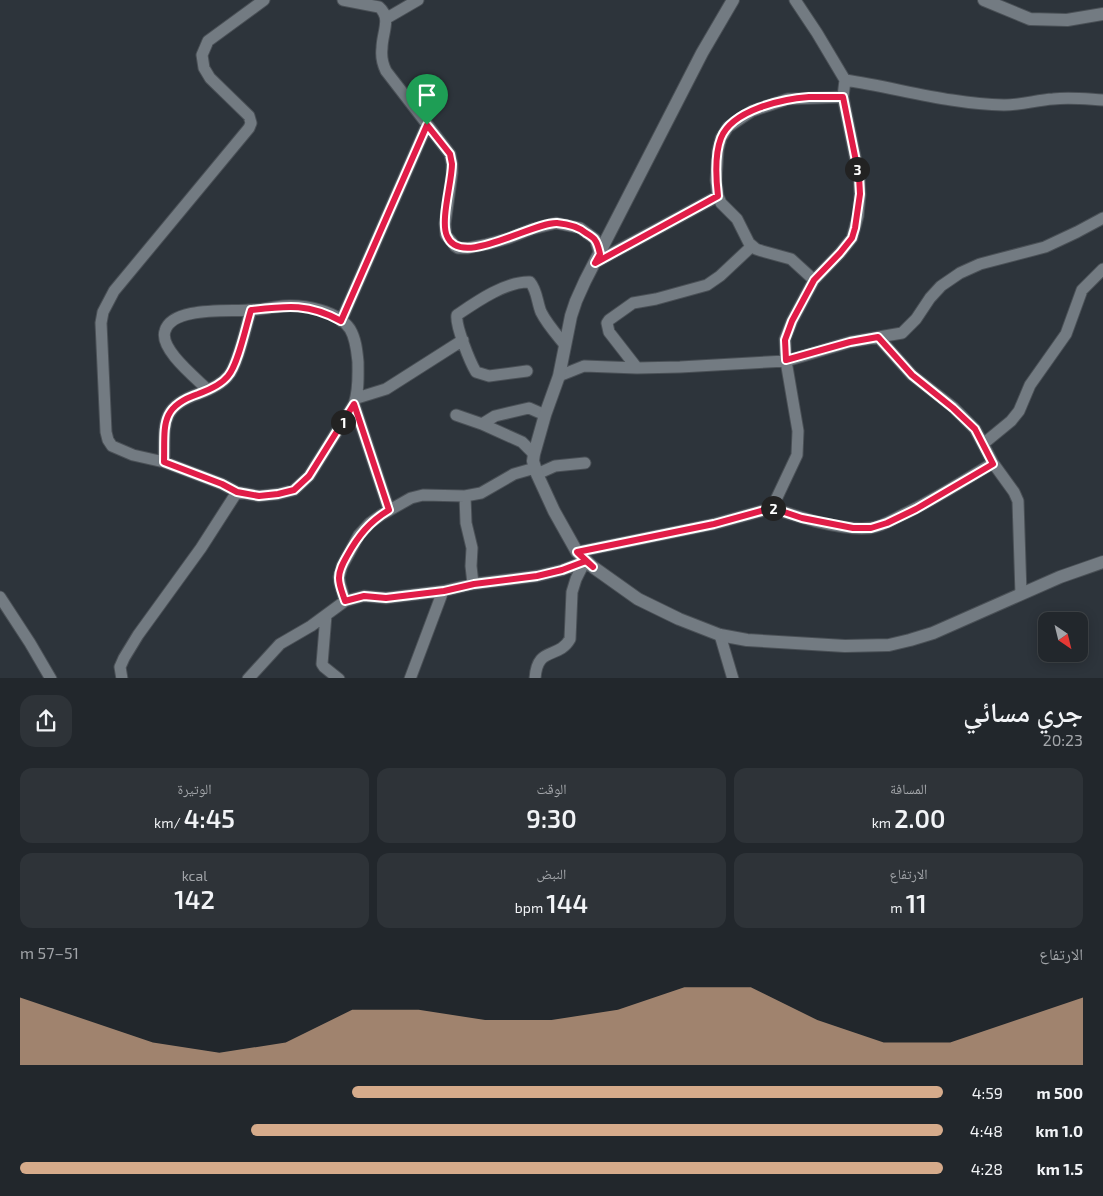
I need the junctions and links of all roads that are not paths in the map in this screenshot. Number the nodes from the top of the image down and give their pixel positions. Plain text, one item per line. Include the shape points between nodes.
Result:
1 (264, 0) edge
2 (343, 0) edge
3 (418, 0) edge
4 (733, 0) edge
5 (795, 0) edge
6 (984, 0) edge
7 (1103, 14) edge
8 (387, 18) junction
9 (845, 80) junction
10 (843, 97) junction
11 (1103, 100) edge
12 (427, 125) junction
13 (718, 196) junction
14 (1103, 218) edge
15 (752, 246) junction
16 (597, 258) junction
17 (1103, 269) edge
18 (814, 280) junction
19 (251, 310) junction
20 (341, 321) junction
21 (878, 337) junction
22 (463, 340) junction
23 (565, 345) junction
24 (786, 360) junction
25 (637, 368) junction
26 (527, 372) dead end
27 (559, 376) junction
28 (208, 390) junction
29 (356, 401) junction
30 (456, 415) dead end
31 (544, 415) junction
32 (482, 424) junction
33 (983, 444) junction
34 (534, 454) junction
35 (164, 462) junction
36 (585, 463) dead end
37 (993, 464) junction
38 (536, 471) junction
39 (237, 492) junction
40 (465, 496) junction
41 (772, 508) junction
42 (389, 510) junction
43 (585, 560) junction
44 (1103, 562) edge
45 (474, 584) junction
46 (444, 591) junction
47 (1021, 594) junction
48 (0, 596) edge
49 (345, 601) junction
50 (326, 615) junction
51 (720, 635) junction
52 (50, 678) edge
53 (122, 678) edge
54 (248, 678) edge
55 (339, 678) edge
56 (410, 678) edge
57 (535, 678) edge
58 (733, 678) edge

1 - 35 street via 208,41 202,55 210,78 248,116 250,128 114,291 103,312 104,408 108,440 112,446 132,455
2 - 8 street via 379,7
3 - 8 street
4 - 16 street via 702,53
5 - 9 street
6 - 7 street via 1030,18 1049,21
8 - 12 street via 382,46 383,64
9 - 10 street
9 - 11 street via 972,103 1006,105 1056,98
10 - 13 street via 788,98 752,111 728,127 718,150
10 - 18 street via 859,176 858,216 852,238
12 - 16 street via 450,154 452,164 445,224 446,235 455,246 468,248 488,244 556,223 580,228 595,239
12 - 20 street
13 - 15 street via 737,219 744,237
13 - 16 street
14 - 21 street via 1045,247 980,264 960,273 941,286 902,333
15 - 18 street via 762,252 791,259
15 - 25 street via 707,285 633,303 609,320 609,332
16 - 23 street via 576,302
17 - 33 street via 1082,290 1066,334 1030,385 1019,411
18 - 24 street via 785,340
19 - 20 street via 299,307 324,311
19 - 28 street via 230,375
19 - 28 street via 206,311 182,316 168,325 164,332 167,347
20 - 29 street via 350,329 355,342
21 - 24 street
21 - 33 street via 912,375 975,429
22 - 23 street via 457,315 499,290 527,281 533,286 549,326
22 - 26 street via 476,372 497,376
22 - 29 street via 386,389
23 - 27 street
24 - 25 street
24 - 41 street via 798,431 797,455
25 - 27 street via 584,366
27 - 31 street
28 - 35 street via 189,397 170,410
29 - 39 street via 309,476 294,490 259,496
29 - 42 street
30 - 32 street
31 - 32 street via 530,408 495,416
31 - 34 street
32 - 34 street via 522,442
33 - 37 street
34 - 38 street
35 - 39 street
36 - 38 street
37 - 41 street via 916,509 871,528 853,528 802,518
37 - 47 street via 1018,501
38 - 40 street via 514,474 481,493
38 - 43 street via 554,510
39 - 53 street via 138,635 120,667
40 - 42 street via 423,495
40 - 45 street
41 - 43 street
42 - 49 street via 359,535 342,566 339,577
43 - 45 street via 537,576
43 - 51 street via 638,599
43 - 57 street via 572,592 570,639 560,649 542,656
44 - 47 street
45 - 46 street
46 - 49 street via 386,598 364,596
46 - 56 street
47 - 51 street via 933,633 889,645 794,644
48 - 52 street
49 - 50 street
50 - 54 street via 280,644
50 - 55 street via 322,664
51 - 58 street

